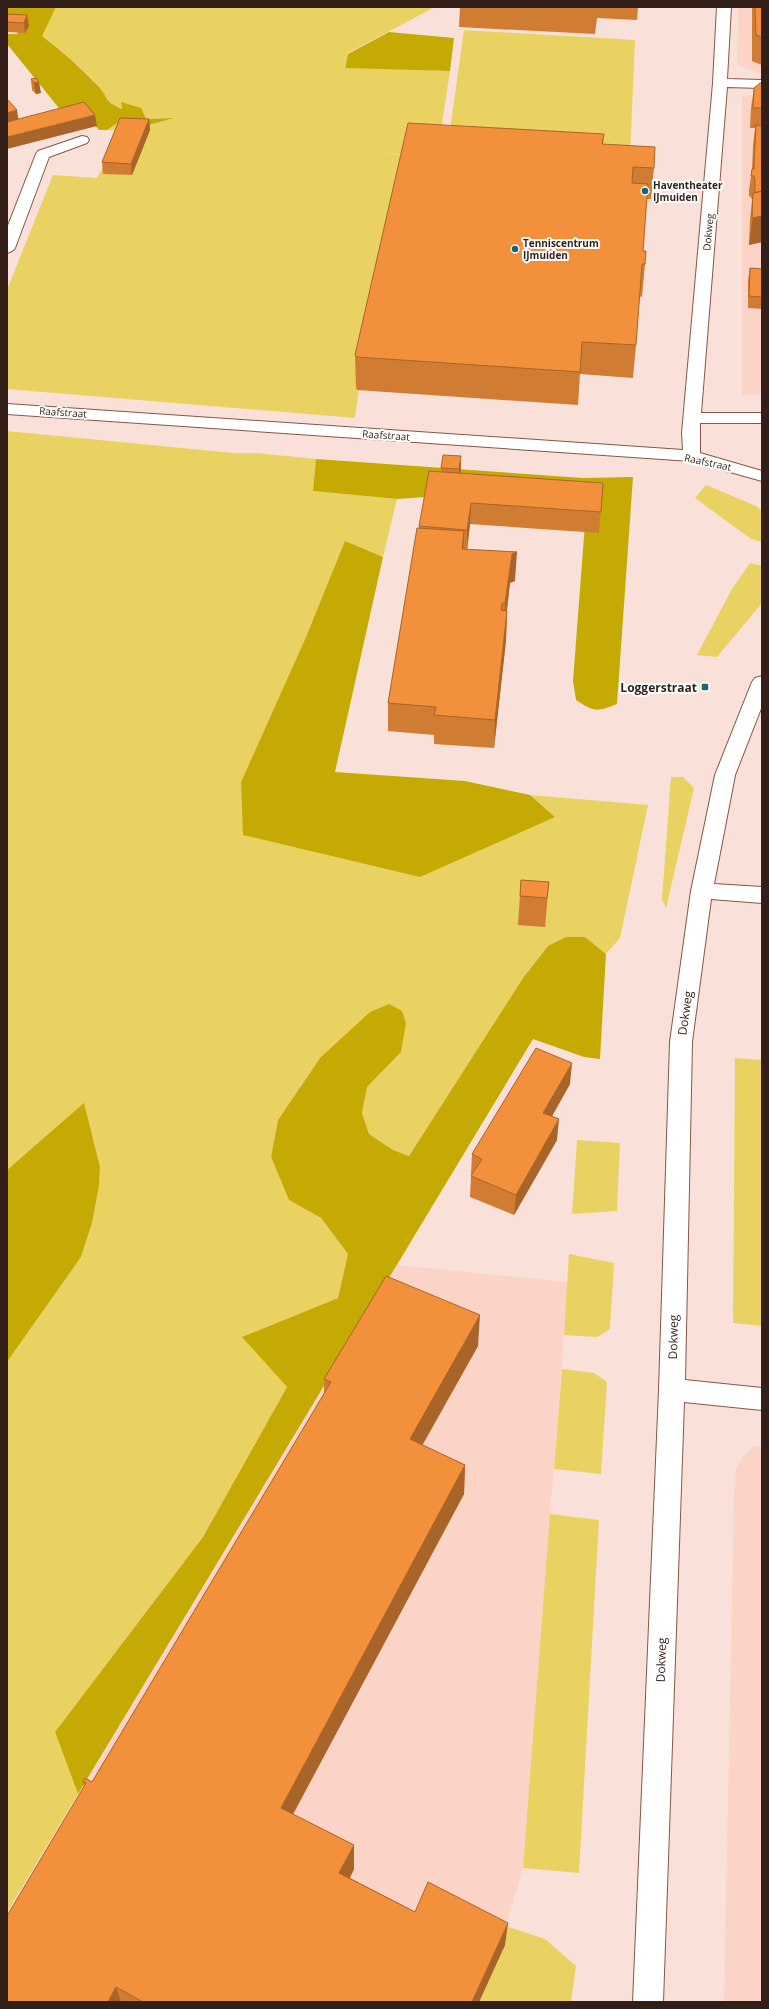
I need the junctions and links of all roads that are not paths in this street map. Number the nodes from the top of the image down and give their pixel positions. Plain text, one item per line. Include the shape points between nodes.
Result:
1 (724, 7) edge
2 (720, 83) junction
3 (762, 84) edge
4 (82, 140) dead end
5 (7, 248) edge
6 (7, 409) edge
7 (693, 418) junction
8 (762, 418) edge
9 (692, 456) junction
10 (762, 476) edge
11 (762, 682) edge
12 (702, 891) junction
13 (762, 895) edge
14 (672, 1390) junction
15 (762, 1399) edge
16 (648, 2002) edge

1 - 2 street, Dokweg
2 - 3 street
2 - 7 street, Dokweg
4 - 5 street via 43,154
6 - 9 street, Raafstraat
7 - 8 street
7 - 9 street, Dokweg
9 - 10 street, Raafstraat
11 - 12 street, Dokweg via 725,775
12 - 13 street
12 - 14 street, Dokweg via 681,1042
14 - 15 street
14 - 16 street, Dokweg

